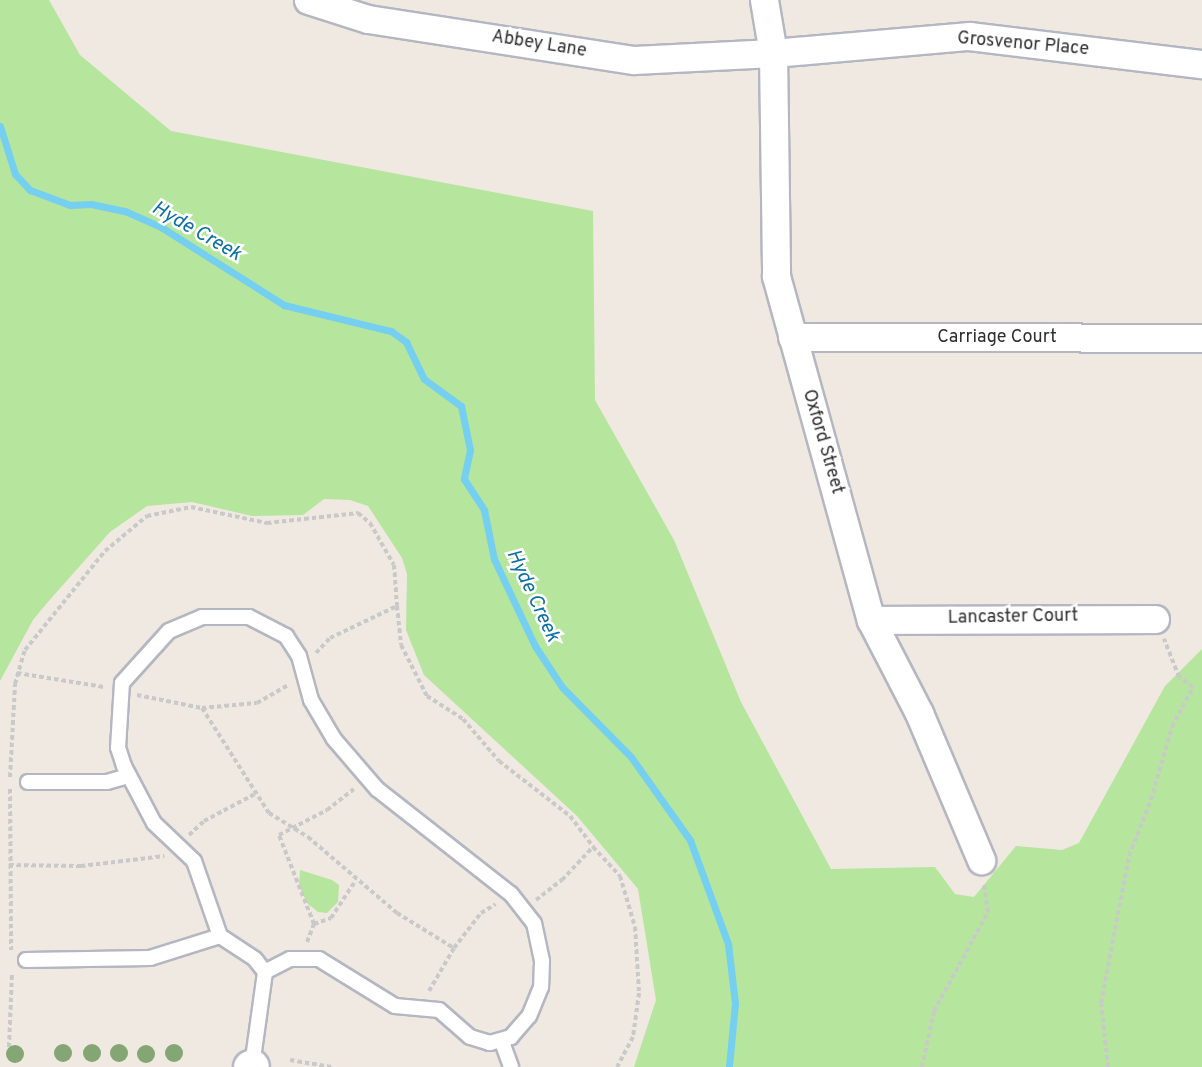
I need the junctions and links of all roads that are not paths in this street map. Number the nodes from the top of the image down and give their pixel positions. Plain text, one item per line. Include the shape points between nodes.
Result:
1 (308, 0) edge
2 (764, 0) edge
3 (772, 53) junction
4 (1202, 64) edge
5 (792, 337) junction
6 (1202, 338) edge
7 (1155, 619) road end
8 (871, 620) junction
9 (128, 776) junction
10 (28, 782) road end
11 (981, 860) road end
12 (220, 936) junction
13 (26, 960) dead end
14 (265, 972) junction
15 (502, 1042) junction
16 (251, 1066) edge
17 (512, 1067) edge

1 - 3 street, Abbey Lane via 368,19 634,60
2 - 3 street, Oxford Street
3 - 4 street, Grosvenor Place via 969,36
3 - 5 street, Oxford Street via 776,276
5 - 6 street, Carriage Court
5 - 8 street, Oxford Street
7 - 8 street, Lancaster Court
8 - 11 street, Oxford Street via 919,713
9 - 10 lane via 113,781
9 - 12 lane via 154,823 188,853
9 - 15 lane via 118,748 119,691 126,676 169,631 218,615 249,617 276,629 293,645 318,715 366,778 394,804 499,882 534,923 541,949 541,987 521,1028
12 - 13 lane via 150,958
12 - 14 lane via 255,959
14 - 15 lane via 302,957 327,963 395,1006 439,1010 470,1037
14 - 16 lane
15 - 17 lane

